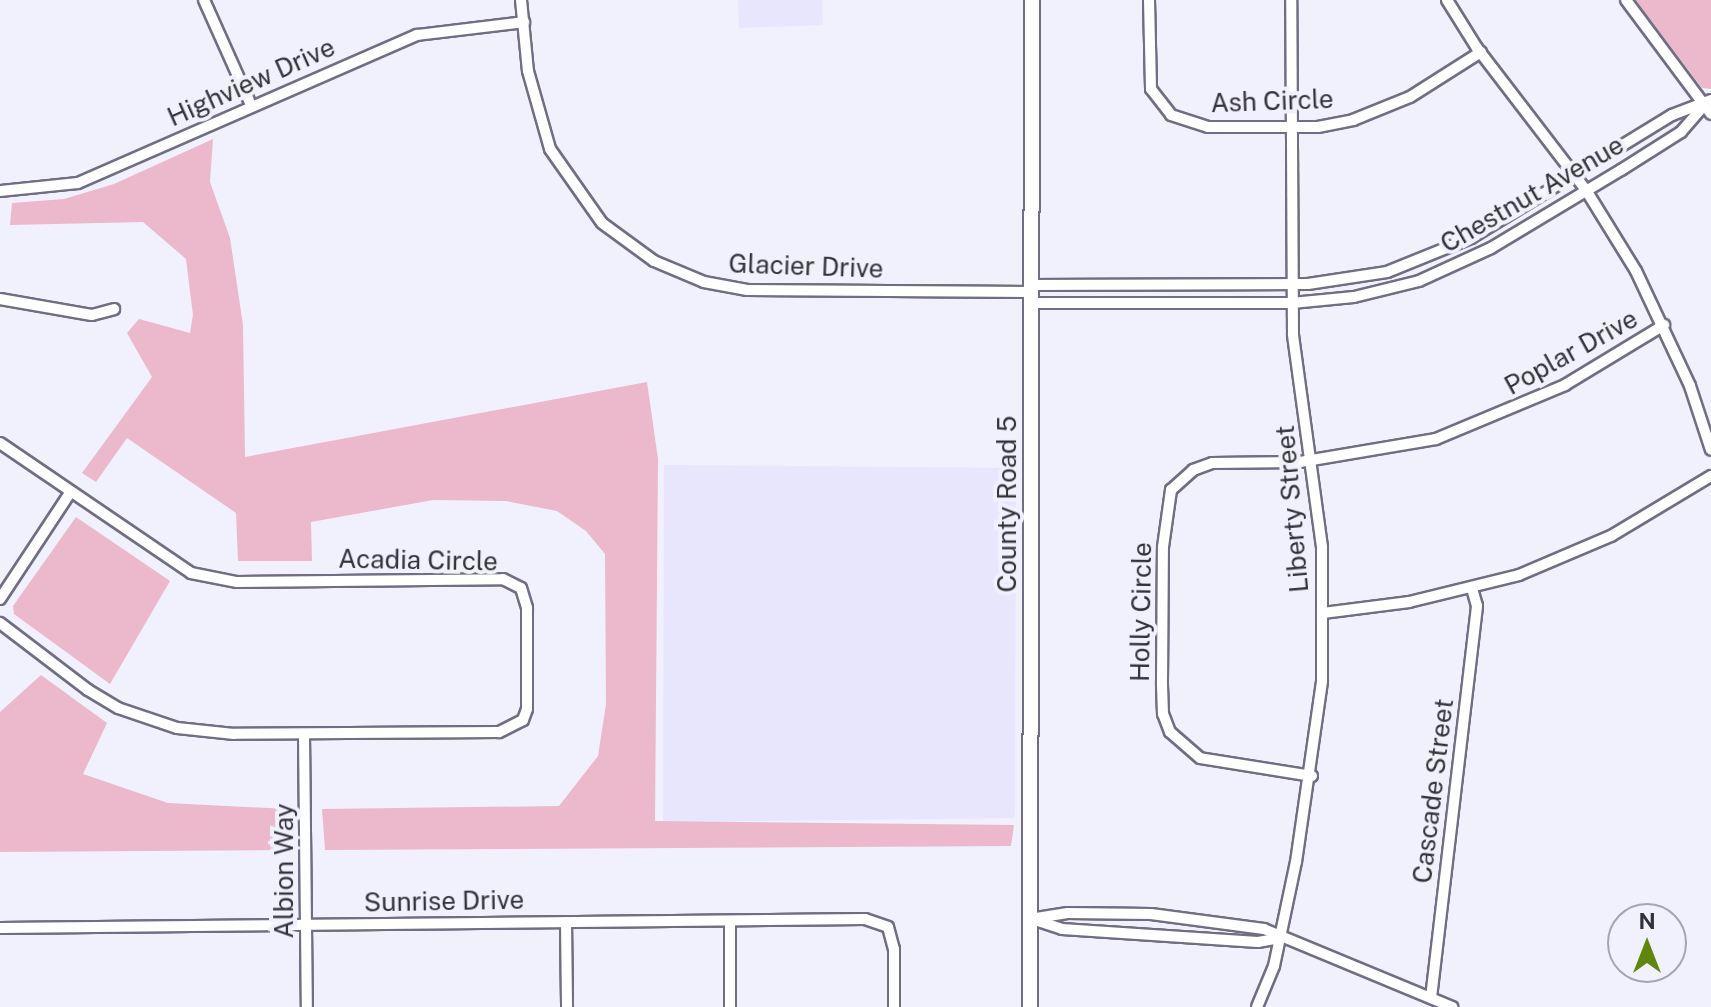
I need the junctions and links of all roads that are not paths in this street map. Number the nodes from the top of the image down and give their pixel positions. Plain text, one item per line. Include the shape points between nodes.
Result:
1 (204, 0) edge
2 (521, 0) edge
3 (1032, 0) edge
4 (1149, 0) edge
5 (1291, 0) edge
6 (1447, 0) edge
7 (1626, 0) edge
8 (524, 22) junction
9 (1481, 52) junction
10 (251, 105) junction
11 (1709, 106) edge
12 (1291, 127) junction
13 (1576, 175) junction
14 (1586, 190) junction
15 (0, 191) edge
16 (1292, 284) junction
17 (1030, 293) junction
18 (0, 299) edge
19 (1292, 303) junction
20 (114, 309) dead end
21 (1664, 325) junction
22 (0, 443) edge
23 (1711, 450) edge
24 (1313, 461) junction
25 (1711, 476) edge
26 (70, 493) junction
27 (1472, 589) junction
28 (0, 599) edge
29 (1323, 613) junction
30 (0, 623) edge
31 (304, 735) junction
32 (1312, 776) junction
33 (1030, 919) junction
34 (730, 921) junction
35 (566, 922) junction
36 (307, 925) junction
37 (0, 928) edge
38 (1280, 938) junction
39 (1431, 998) junction
40 (307, 1007) edge
41 (567, 1007) edge
42 (730, 1007) edge
43 (894, 1007) edge
44 (1030, 1007) edge
45 (1257, 1007) edge
46 (1452, 1007) edge

1 - 10 street
2 - 8 street, Glacier Drive
3 - 17 street, County Road 5
4 - 12 street, Ash Circle via 1151,89 1171,115 1208,127
5 - 12 street, Liberty Street
6 - 9 street
7 - 11 street
8 - 10 street, Highview Drive via 417,35
8 - 17 street, Glacier Drive via 536,111 563,174 602,223 654,261 704,282 747,290
9 - 12 street, Ash Circle via 1383,110 1318,127
9 - 13 street
10 - 15 street, Highview Drive via 78,183
11 - 13 street, Chestnut Avenue via 1672,115
11 - 14 street, Chestnut Avenue via 1681,132
12 - 16 street, Liberty Street
13 - 14 street
13 - 16 street, Chestnut Avenue via 1471,238 1413,263 1360,277
14 - 19 street, Chestnut Avenue via 1491,248 1419,281 1354,297
14 - 21 street
16 - 17 street, Chestnut Avenue
16 - 19 street, Liberty Street
17 - 19 street, Chestnut Avenue
17 - 33 street, County Road 5
18 - 20 street via 92,315
19 - 24 street, Liberty Street
21 - 23 street
21 - 24 street, Poplar Drive via 1565,385 1500,416 1436,439
22 - 26 street, Acadia Circle
24 - 29 street, Liberty Street
24 - 32 street, Holly Circle via 1212,463 1193,470 1171,490 1163,547 1162,682 1163,714 1181,747 1200,758
25 - 27 street via 1611,536
26 - 28 street
26 - 31 street, Acadia Circle via 171,562 212,579 503,579 521,588 527,608 527,709 513,727 499,732
27 - 29 street
27 - 39 street, Cascade Street via 1477,606
29 - 32 street, Liberty Street
30 - 31 street, Acadia Circle via 88,690 145,719 208,733
31 - 36 street, Albion Way
32 - 38 street, Liberty Street
33 - 38 street via 1062,929 1258,942
33 - 38 street via 1068,913 1189,916 1264,929
33 - 44 street, County Road 5
34 - 35 street, Sunrise Drive
34 - 42 street
34 - 43 street, Sunrise Drive via 865,919 888,927 894,949
35 - 36 street, Sunrise Drive
35 - 41 street
36 - 37 street, Sunrise Drive
36 - 40 street, Albion Way
38 - 39 street
38 - 45 street, Liberty Street
39 - 46 street

